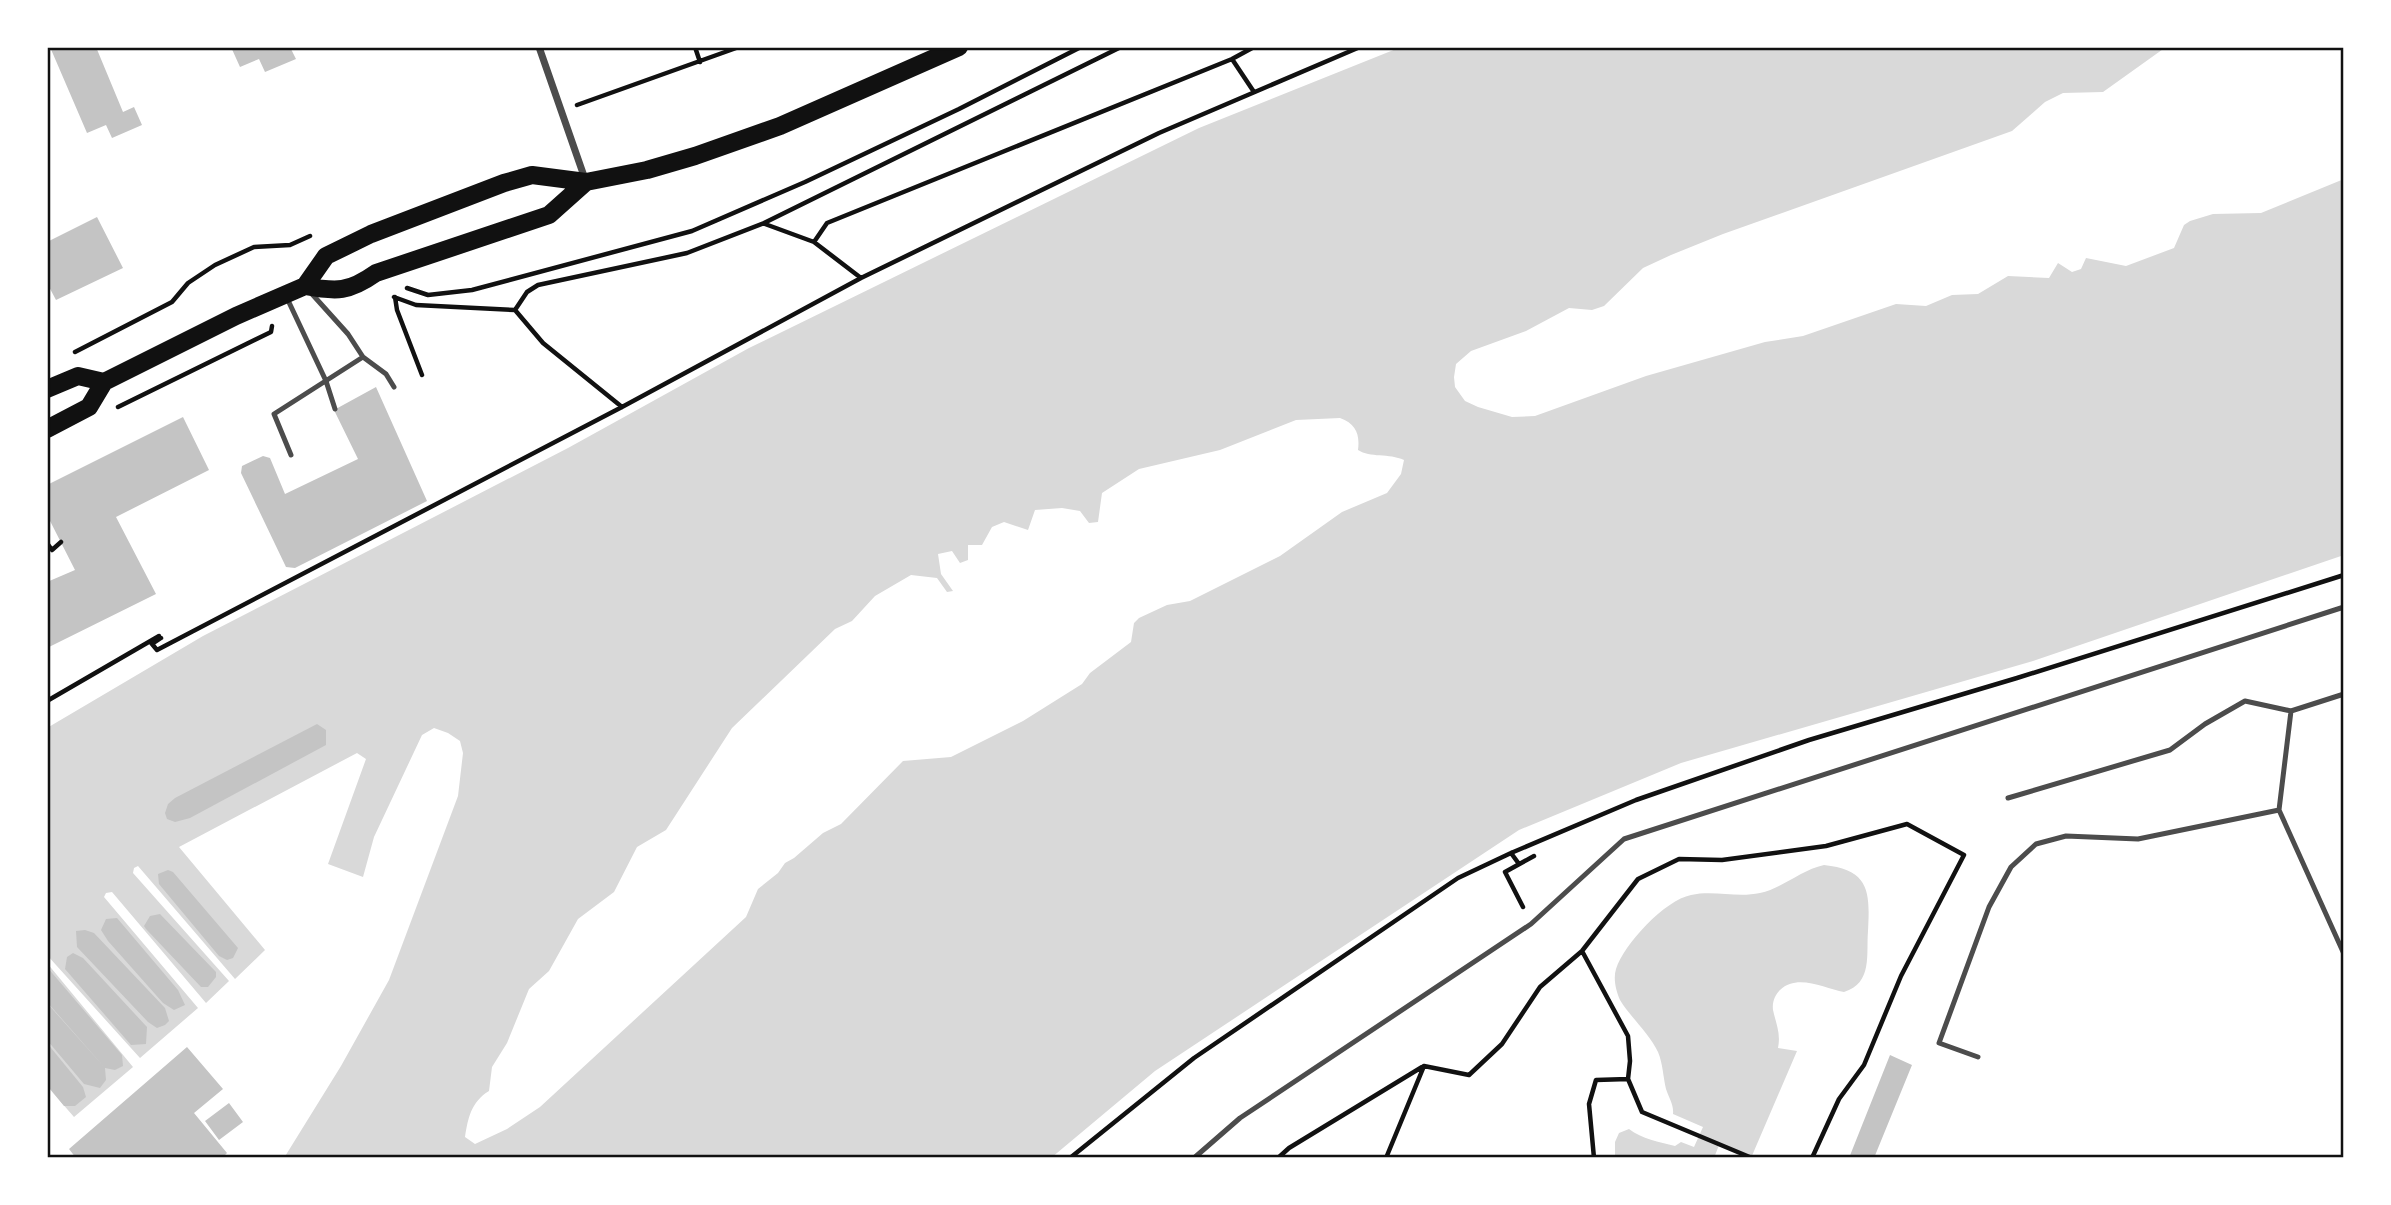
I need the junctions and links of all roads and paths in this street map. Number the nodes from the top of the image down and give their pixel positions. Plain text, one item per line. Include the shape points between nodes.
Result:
1 (539, 47) edge
2 (695, 47) edge
3 (739, 47) edge
4 (959, 47) edge
5 (1081, 47) edge
6 (1121, 47) edge
7 (1254, 47) edge
8 (1360, 47) edge
9 (1232, 59) junction
10 (701, 62) junction
11 (1254, 92) junction
12 (560, 111) junction
13 (586, 182) junction
14 (764, 223) junction
15 (814, 242) junction
16 (270, 246) dead end
17 (861, 278) junction
18 (306, 286) junction
19 (410, 290) dead end
20 (280, 298) junction
21 (515, 310) junction
22 (47, 327) edge
23 (47, 343) edge
24 (363, 357) junction
25 (422, 375) dead end
26 (326, 381) junction
27 (104, 382) junction
28 (51, 385) edge
29 (394, 387) dead end
30 (622, 407) junction
31 (335, 409) dead end
32 (114, 410) dead end
33 (47, 429) edge
34 (291, 455) dead end
35 (61, 542) dead end
36 (47, 543) edge
37 (2344, 607) edge
38 (2344, 694) edge
39 (47, 701) edge
40 (2291, 711) junction
41 (2008, 798) dead end
42 (2279, 810) junction
43 (1511, 853) dead end
44 (1534, 856) dead end
45 (1520, 864) junction
46 (1531, 924) junction
47 (1582, 951) junction
48 (2344, 954) edge
49 (1978, 1057) dead end
50 (1424, 1066) junction
51 (1628, 1079) junction
52 (1194, 1158) edge
53 (1278, 1158) edge
54 (1386, 1158) edge
55 (1594, 1158) edge
56 (1752, 1158) edge
57 (1812, 1158) edge

1 - 12 street
2 - 10 path
3 - 10 path
4 - 13 main road via 780,126 647,170
5 - 19 path via 805,182 692,231 472,290 428,295
6 - 14 path
7 - 9 path
8 - 11 path
9 - 11 path
9 - 15 path via 827,223
10 - 12 path
11 - 17 path via 1159,133
12 - 13 street
13 - 18 main road via 549,215 376,272 337,292
13 - 18 main road via 532,175 504,183 326,256
14 - 15 path
14 - 21 path via 687,253 538,285
15 - 17 path
16 - 28 path via 254,247 215,265 188,283 172,302 71,354
17 - 30 path
18 - 20 main road
18 - 24 lane
20 - 26 lane
20 - 27 main road
20 - 32 path via 271,332
21 - 25 path via 416,305 394,296
21 - 30 path via 543,343
22 - 23 lane
24 - 26 lane
24 - 29 lane via 386,374
26 - 31 lane
26 - 34 lane via 274,414
27 - 28 main road via 78,376
27 - 33 main road via 89,407
30 - 39 path via 157,650 152,644 161,635
35 - 36 path via 52,550
37 - 46 lane via 1624,839
38 - 40 lane
40 - 41 lane via 2245,701 2170,750
40 - 42 lane
42 - 48 lane
42 - 49 lane via 2138,839 2066,836 2036,844 2011,867 1989,906 1940,1043
43 - 45 path
44 - 45 path
45 - 46 path via 1505,872
46 - 52 lane via 1240,1118
47 - 50 path via 1541,987 1502,1044 1469,1075
47 - 51 path via 1628,1036
47 - 57 path via 1638,879 1679,859 1722,860 1826,846 1907,824 1964,855 1901,976 1864,1065 1839,1099
50 - 53 path
50 - 54 path
51 - 55 path via 1596,1080 1589,1104
51 - 56 path via 1642,1112

